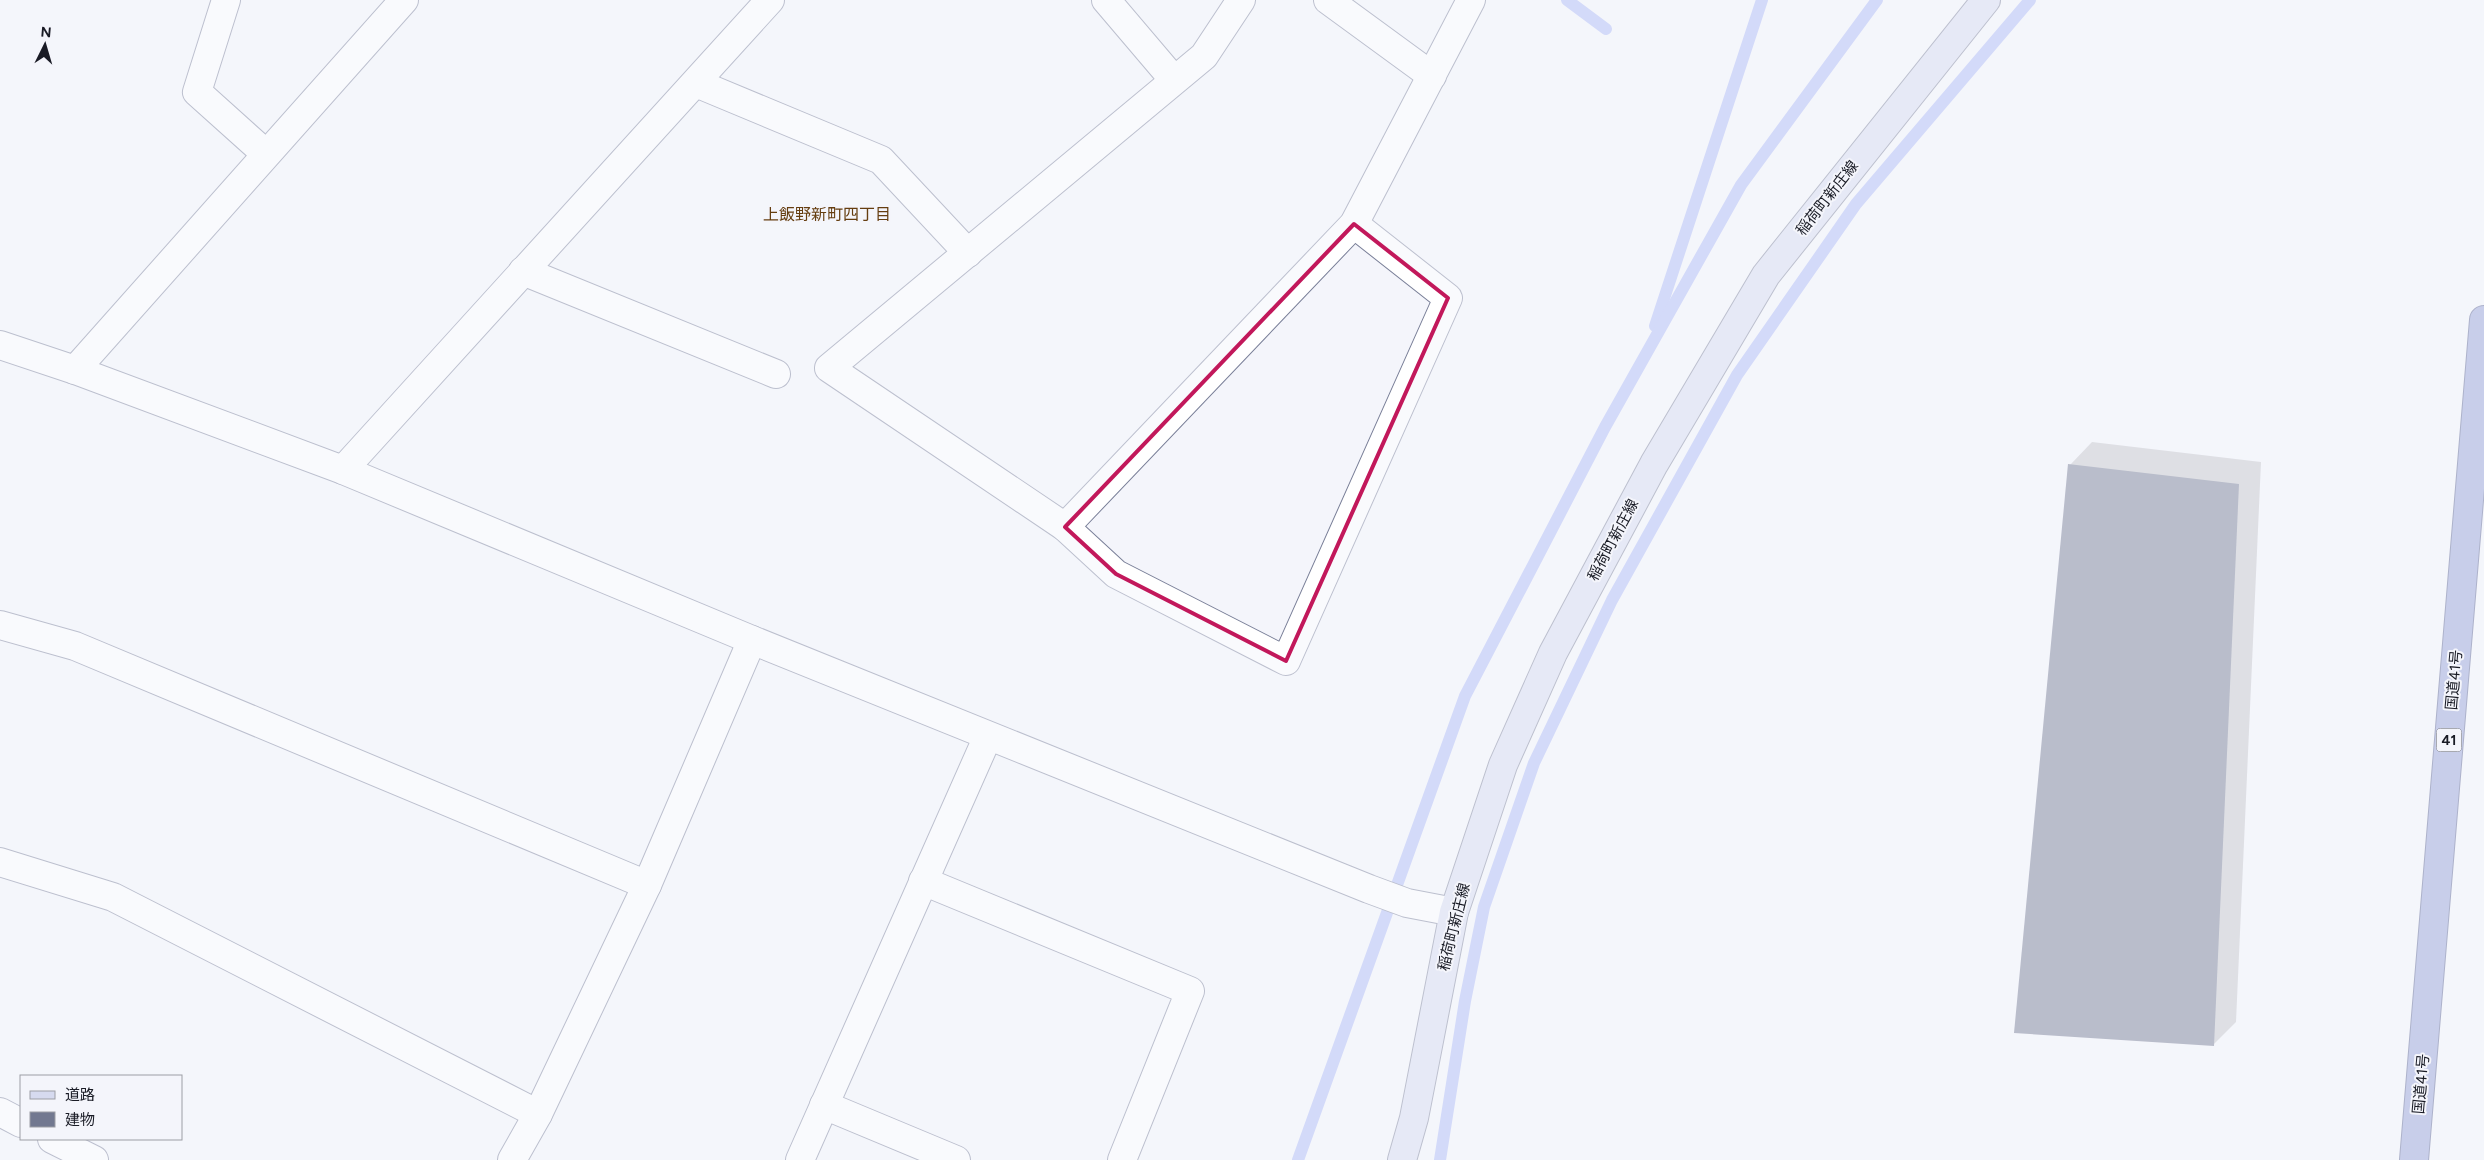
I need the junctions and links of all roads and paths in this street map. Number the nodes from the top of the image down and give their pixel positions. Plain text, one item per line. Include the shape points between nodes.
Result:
1 (226, 0) edge
2 (404, 0) edge
3 (770, 0) edge
4 (1106, 0) edge
5 (1241, 0) edge
6 (1328, 0) edge
7 (1472, 0) edge
8 (1986, 0) edge
9 (1432, 76) junction
10 (1174, 80) junction
11 (696, 83) junction
12 (266, 154) junction
13 (1354, 224) junction
14 (968, 253) junction
15 (523, 271) junction
16 (2484, 320) edge
17 (0, 345) edge
18 (75, 370) junction
19 (776, 374) dead end
20 (2481, 404) edge
21 (343, 470) junction
22 (1066, 527) junction
23 (1, 628) edge
24 (752, 640) junction
25 (988, 736) junction
26 (0, 862) edge
27 (923, 881) junction
28 (647, 886) junction
29 (1454, 912) junction
30 (824, 1104) junction
31 (0, 1112) edge
32 (538, 1114) junction
33 (20, 1122) edge
34 (54, 1140) edge
35 (94, 1160) edge
36 (512, 1160) edge
37 (800, 1160) edge
38 (956, 1160) edge
39 (1122, 1160) edge
40 (1402, 1160) edge
41 (2414, 1160) edge

1 - 12 street via 197,92
2 - 12 street
3 - 11 street
4 - 10 street
5 - 10 street via 1204,56
6 - 9 street
7 - 9 street
8 - 29 main road, 稲荷町新庄線 via 1766,275 1654,464 1553,652 1506,757
9 - 13 street
10 - 14 street
11 - 14 street via 881,160
11 - 15 street
12 - 18 street
13 - 22 street
13 - 22 street via 1448,298 1286,661 1116,574
14 - 22 street via 829,368
15 - 19 street
15 - 21 street
16 - 20 highway, 国道41号 / 41
17 - 18 street
18 - 21 street
20 - 41 highway, 国道41号 / 41
21 - 24 street
23 - 28 street via 75,646
24 - 25 street
24 - 28 street
25 - 27 street
25 - 29 street via 1369,889 1407,903
26 - 32 street via 113,897
27 - 30 street
27 - 39 street via 1190,991
28 - 32 street
29 - 40 main road, 稲荷町新庄線 via 1414,1118
30 - 37 street
30 - 38 street
31 - 33 street
32 - 36 street
34 - 35 street

